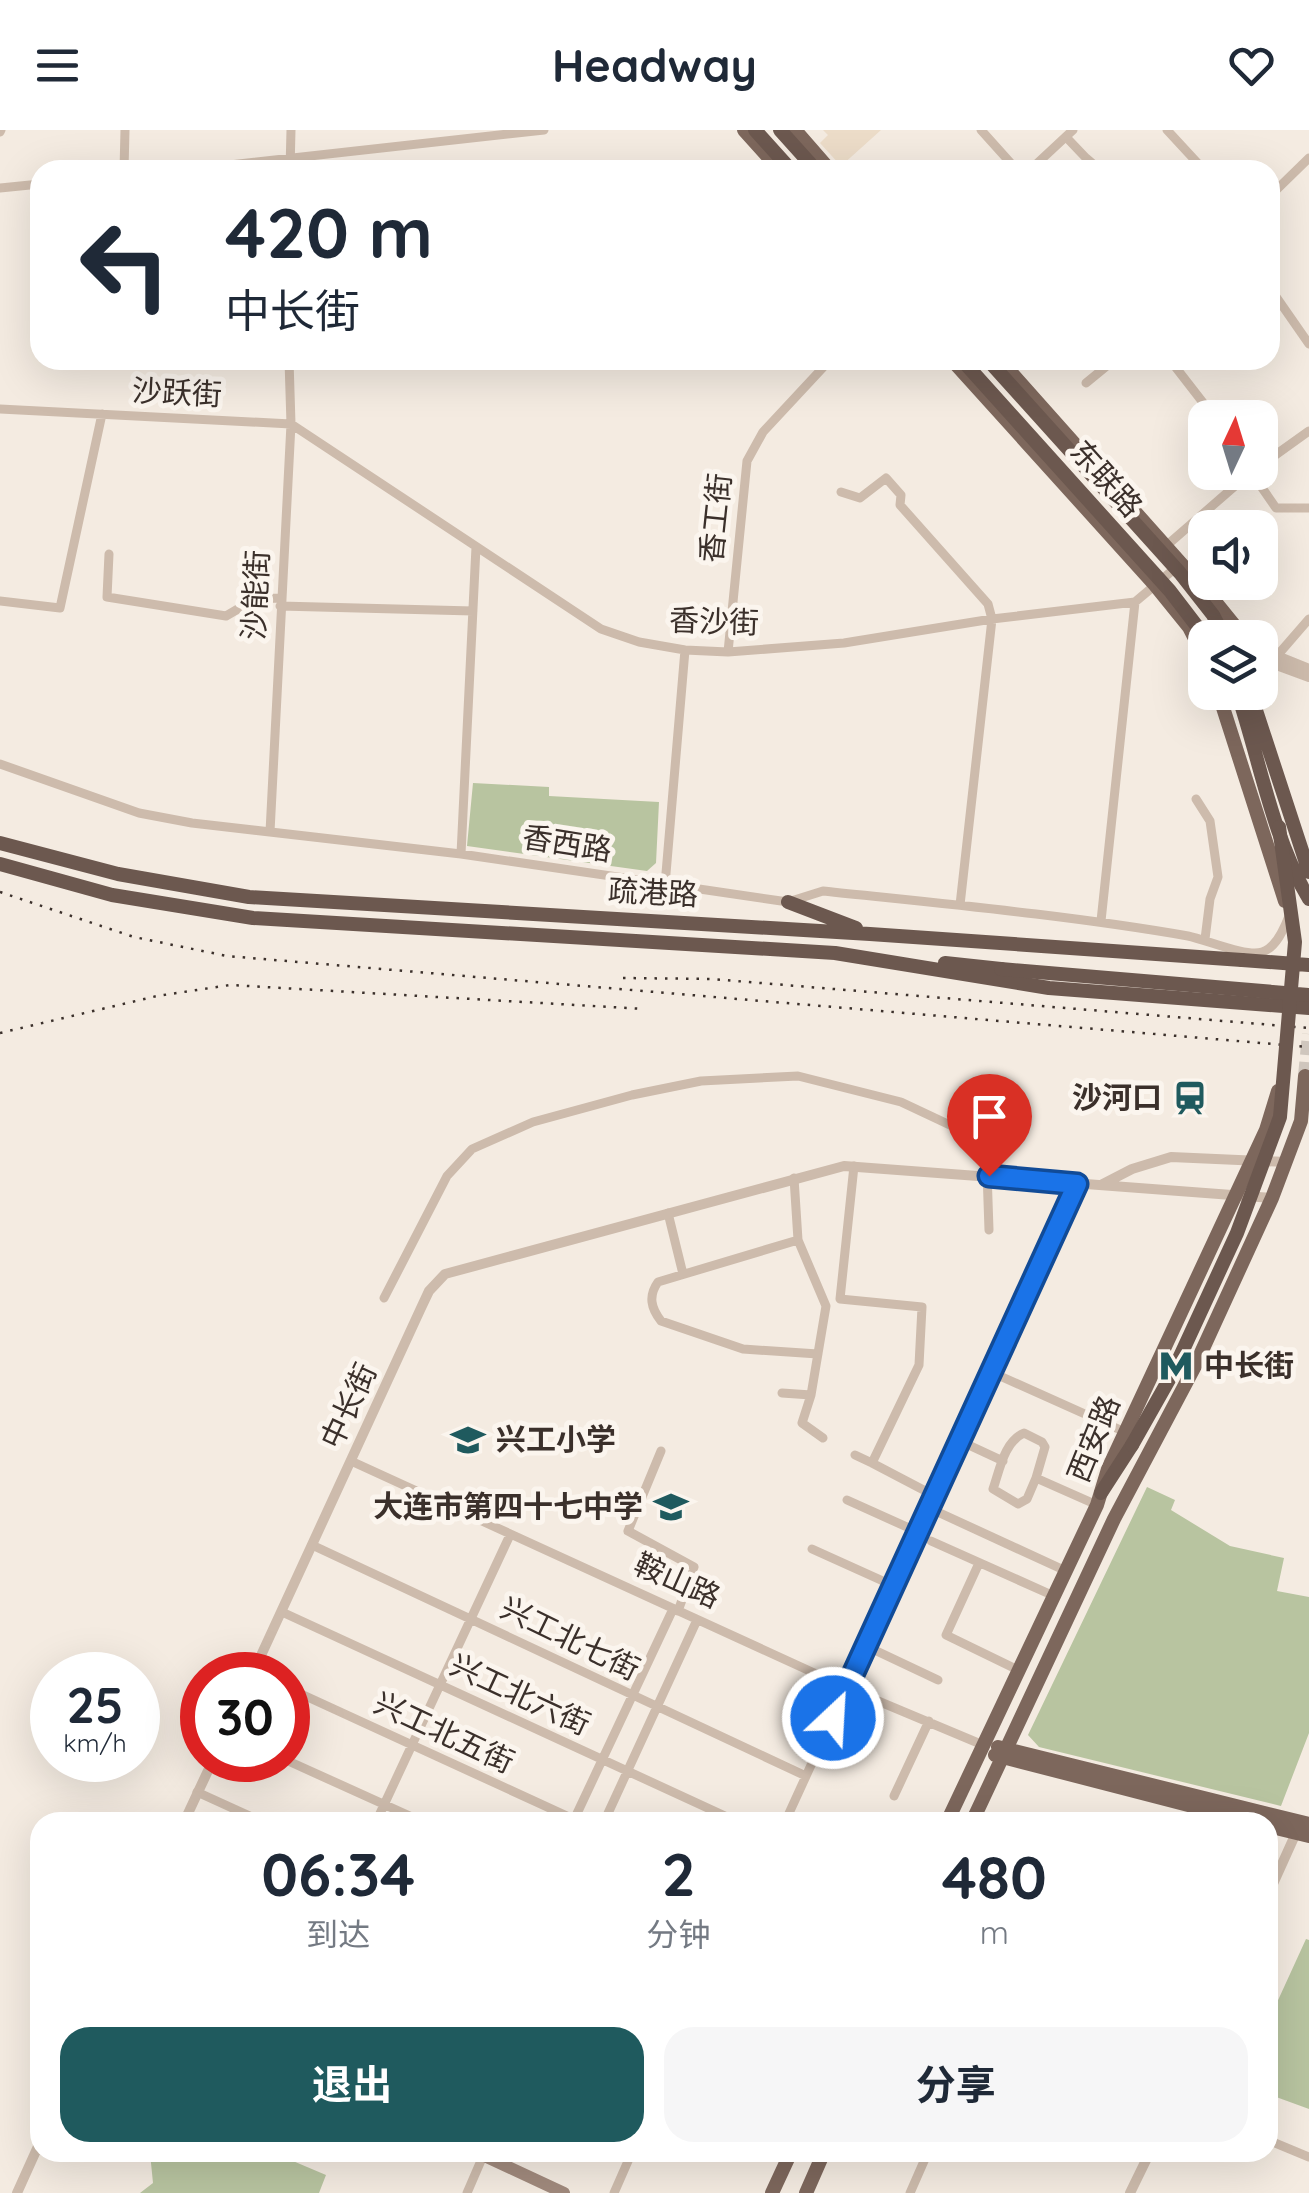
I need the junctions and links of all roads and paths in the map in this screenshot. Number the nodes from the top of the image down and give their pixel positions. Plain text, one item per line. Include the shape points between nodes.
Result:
1 (125, 130) edge
2 (290, 130) edge
3 (544, 130) edge
4 (744, 130) edge
5 (756, 130) edge
6 (780, 130) edge
7 (794, 130) edge
8 (980, 130) edge
9 (1166, 130) edge
10 (1070, 133) edge
11 (1086, 158) joint
12 (1309, 158) edge
13 (124, 160) edge
14 (290, 160) edge
15 (326, 160) edge
16 (771, 160) edge
17 (782, 160) edge
18 (807, 160) edge
19 (821, 160) edge
20 (1008, 160) edge
21 (1041, 160) edge
22 (1088, 160) edge
23 (1194, 160) edge
24 (30, 185) edge
25 (1280, 186) edge
26 (0, 188) edge
27 (1280, 302) edge
28 (1309, 344) edge
29 (289, 370) edge
30 (821, 370) edge
31 (961, 370) edge
32 (971, 370) edge
33 (997, 370) edge
34 (1009, 370) edge
35 (1102, 370) edge
36 (1178, 370) edge
37 (1086, 384) dead end
38 (1201, 400) edge
39 (0, 409) edge
40 (102, 414) junction
41 (291, 424) junction
42 (1309, 431) edge
43 (1278, 453) edge
44 (1230, 490) edge
45 (1264, 490) edge
46 (841, 492) dead end
47 (1309, 508) edge
48 (1166, 546) junction
49 (476, 547) junction
50 (109, 554) dead end
51 (1181, 563) junction
52 (1155, 585) junction
53 (0, 601) edge
54 (280, 602) junction
55 (1135, 602) junction
56 (473, 611) junction
57 (992, 619) junction
58 (1309, 619) edge
59 (1192, 620) edge
60 (1219, 620) edge
61 (1225, 620) edge
62 (1188, 626) edge
63 (686, 650) junction
64 (728, 652) junction
65 (1278, 655) edge
66 (1278, 658) edge
67 (1278, 666) edge
68 (1309, 669) edge
69 (1309, 677) edge
70 (1224, 710) edge
71 (1243, 710) edge
72 (1260, 710) edge
73 (1260, 710) edge
74 (0, 764) edge
75 (1196, 799) dead end
76 (1279, 827) junction
77 (270, 832) junction
78 (0, 843) edge
79 (461, 854) junction
80 (1309, 861) edge
81 (0, 864) edge
82 (1309, 872) edge
83 (666, 885) junction
84 (1309, 899) edge
85 (788, 902) junction
86 (960, 906) junction
87 (1289, 916) junction
88 (1101, 921) junction
89 (870, 934) junction
90 (1205, 939) junction
91 (835, 954) junction
92 (1288, 956) dead end
93 (1309, 965) edge
94 (1309, 995) edge
95 (1309, 1008) edge
96 (1280, 1072) dead end
97 (1305, 1076) dead end
98 (1305, 1120) edge
99 (1259, 1144) junction
100 (1232, 1160) junction
101 (1250, 1161) junction
102 (1286, 1162) junction
103 (854, 1166) junction
104 (989, 1176) junction
105 (794, 1178) junction
106 (1077, 1184) junction
107 (1100, 1185) junction
108 (1234, 1196) junction
109 (1272, 1198) junction
110 (668, 1213) junction
111 (989, 1230) dead end
112 (798, 1240) junction
113 (683, 1274) junction
114 (384, 1298) dead end
115 (818, 1354) junction
116 (991, 1372) junction
117 (782, 1392) dead end
118 (811, 1396) junction
119 (823, 1438) dead end
120 (1128, 1438) junction
121 (960, 1441) junction
122 (661, 1451) dead end
123 (855, 1455) dead end
124 (351, 1461) junction
125 (1003, 1461) junction
126 (872, 1463) junction
127 (1036, 1478) junction
128 (935, 1496) junction
129 (1099, 1499) junction
130 (848, 1500) dead end
131 (929, 1508) junction
132 (918, 1532) junction
133 (510, 1535) junction
134 (931, 1541) dead end
135 (312, 1545) junction
136 (812, 1549) dead end
137 (979, 1562) junction
138 (1066, 1571) junction
139 (894, 1586) junction
140 (1054, 1596) junction
141 (676, 1610) junction
142 (282, 1612) junction
143 (471, 1619) junction
144 (697, 1620) junction
145 (866, 1646) junction
146 (265, 1652) edge
147 (1018, 1670) junction
148 (938, 1680) dead end
149 (440, 1685) junction
150 (847, 1688) junction
151 (632, 1697) junction
152 (310, 1698) edge
153 (657, 1708) junction
154 (930, 1722) junction
155 (412, 1745) junction
156 (982, 1745) junction
157 (1004, 1754) junction
158 (602, 1760) junction
159 (310, 1771) edge
160 (628, 1772) junction
161 (806, 1776) junction
162 (203, 1782) edge
163 (198, 1792) junction
164 (894, 1796) dead end
165 (384, 1804) junction
166 (189, 1812) edge
167 (241, 1812) edge
168 (380, 1812) edge
169 (401, 1812) edge
170 (555, 1812) edge
171 (580, 1812) edge
172 (609, 1812) edge
173 (716, 1812) edge
174 (790, 1812) edge
175 (952, 1812) edge
176 (977, 1812) edge
177 (1217, 1812) edge
178 (1257, 1812) edge
179 (1278, 1817) edge
180 (1309, 1824) edge
181 (1302, 1835) edge
182 (1278, 1877) edge
183 (1278, 2144) edge
184 (1309, 2156) edge
185 (31, 2162) edge
186 (477, 2162) edge
187 (496, 2162) edge
188 (628, 2162) edge
189 (786, 2162) edge
190 (820, 2162) edge
191 (924, 2162) edge
192 (1145, 2162) edge
193 (17, 2193) edge
194 (467, 2193) edge
195 (564, 2193) edge
196 (614, 2193) edge
197 (772, 2193) edge
198 (806, 2193) edge
199 (910, 2193) edge
200 (1130, 2193) edge

1 - 13 street
2 - 14 street
3 - 15 street
4 - 16 main road
5 - 17 highway
6 - 18 highway
7 - 19 main road
8 - 20 street
9 - 23 street
10 - 11 street
10 - 21 street
11 - 22 street
12 - 25 street
24 - 26 street
27 - 28 street
29 - 41 street, 沙能街
30 - 64 street, 香工街 via 763,432 747,461
31 - 52 main road
32 - 59 highway, 东联路, bridge
33 - 60 highway, 东联路, bridge
34 - 48 main road
35 - 37 street
36 - 38 street
39 - 40 street, 沙跃街
40 - 41 street, 沙跃街
40 - 53 street via 60,608
41 - 49 street, 香沙街
41 - 54 street, 沙能街
42 - 43 street
44 - 48 street
45 - 47 street via 1276,508
46 - 57 street via 860,498 886,478 901,495 900,505 988,604
48 - 51 main road
49 - 56 street
49 - 63 street, 香沙街 via 601,629
50 - 54 street via 106,597 226,616 255,599
51 - 52 street
51 - 61 main road
52 - 55 street
52 - 62 main road
54 - 56 street
54 - 77 street, 沙能街
55 - 57 street, 香沙街
55 - 88 street
56 - 79 street
57 - 64 street, 香沙街 via 844,643
57 - 86 street
58 - 65 street
63 - 64 street, 香沙街
63 - 83 street
66 - 68 street
67 - 69 street
70 - 87 main road
71 - 76 highway
72 - 80 main road
73 - 82 highway
74 - 77 street, 香西路 via 140,812
75 - 90 street via 1210,821 1218,878
76 - 84 highway, bridge
76 - 120 highway, bridge via 1295,942 1280,1117 1237,1233 1171,1376
77 - 79 street, 香西路
78 - 89 highway, 疏港路 via 118,874 249,897
79 - 83 street, 香西路
81 - 91 highway via 112,895 252,918
83 - 85 street, 香西路
85 - 86 street, 香西路 via 823,891
85 - 89 highway
86 - 88 street, 香西路
87 - 90 street, 香西路 via 1265,952
87 - 92 main road
88 - 90 street, 香西路
89 - 93 highway, 疏港路, bridge
91 - 94 highway, bridge
91 - 95 highway via 1048,988
96 - 99 main road, 西安路
97 - 98 main road, 西安路
98 - 102 main road, 西安路
99 - 100 street
99 - 101 main road, 西安路
100 - 101 street
100 - 107 street via 1171,1157
101 - 102 street
101 - 108 main road, 西安路
102 - 109 main road, 西安路
103 - 104 street, 中长街
103 - 105 street, 中长街
103 - 126 street via 840,1298 922,1307 919,1364
104 - 106 street, 中长街
104 - 111 street
104 - 114 street via 986,1142 901,1102 798,1076 684,1085 533,1122 472,1150 447,1176
105 - 110 street, 中长街
105 - 112 street
106 - 107 street, 中长街
106 - 116 street
107 - 108 street, 中长街
108 - 109 street, 中长街
108 - 120 main road, 西安路
109 - 157 main road, 西安路
110 - 113 street
110 - 124 street, 中长街 via 445,1274 429,1292
112 - 113 street
112 - 115 street via 826,1306
113 - 115 street via 652,1290 661,1321 742,1349
115 - 118 street
116 - 120 street
116 - 121 street
117 - 118 street
118 - 119 street via 802,1423
120 - 129 highway
121 - 125 street
121 - 128 street
122 - 141 street via 628,1531 694,1568
123 - 126 street
124 - 133 street, 鞍山路
124 - 135 street, 中长街
125 - 127 street via 993,1489 999,1495 1018,1504
125 - 127 street via 1016,1436 1042,1442
126 - 128 street
127 - 129 street
128 - 131 street
129 - 138 main road, 西安路
130 - 132 street
131 - 132 street
131 - 138 street
132 - 139 street
133 - 141 street, 鞍山路
133 - 143 street
134 - 137 street
135 - 142 street, 中长街
135 - 143 street, 兴工北七街
136 - 139 street
137 - 140 street
137 - 147 street via 946,1635
138 - 140 main road, 西安路
139 - 145 street
140 - 147 main road, 西安路
141 - 144 street, 鞍山路
141 - 151 street
142 - 146 street, 中长街
142 - 149 street, 兴工北六街
143 - 149 street
143 - 151 street, 兴工北七街
144 - 150 street, 鞍山路
144 - 153 street
145 - 148 street
145 - 150 street
147 - 156 main road, 西安路
149 - 155 street
149 - 158 street, 兴工北六街
150 - 154 street, 鞍山路
150 - 161 street
151 - 153 street, 兴工北七街
151 - 158 street
152 - 155 street, 兴工北五街
153 - 160 street
153 - 161 street, 兴工北七街
154 - 156 street, 鞍山路
154 - 164 street
155 - 165 street
155 - 170 street, 兴工北五街
156 - 157 main road, 鞍山路
156 - 175 main road, 西安路
157 - 176 main road, 西安路
157 - 177 main road, 鞍山路
157 - 178 main road, 鞍山路
158 - 160 street, 兴工北六街
158 - 171 street
159 - 165 street
160 - 172 street
160 - 173 street, 兴工北六街
161 - 174 street
162 - 163 street
163 - 166 street
163 - 167 street
165 - 168 street
165 - 169 street
179 - 180 main road, 鞍山路
181 - 182 street
183 - 184 street
185 - 193 street
186 - 194 street
187 - 195 main road
188 - 196 street
189 - 197 main road
190 - 198 main road
191 - 199 street
192 - 200 street

